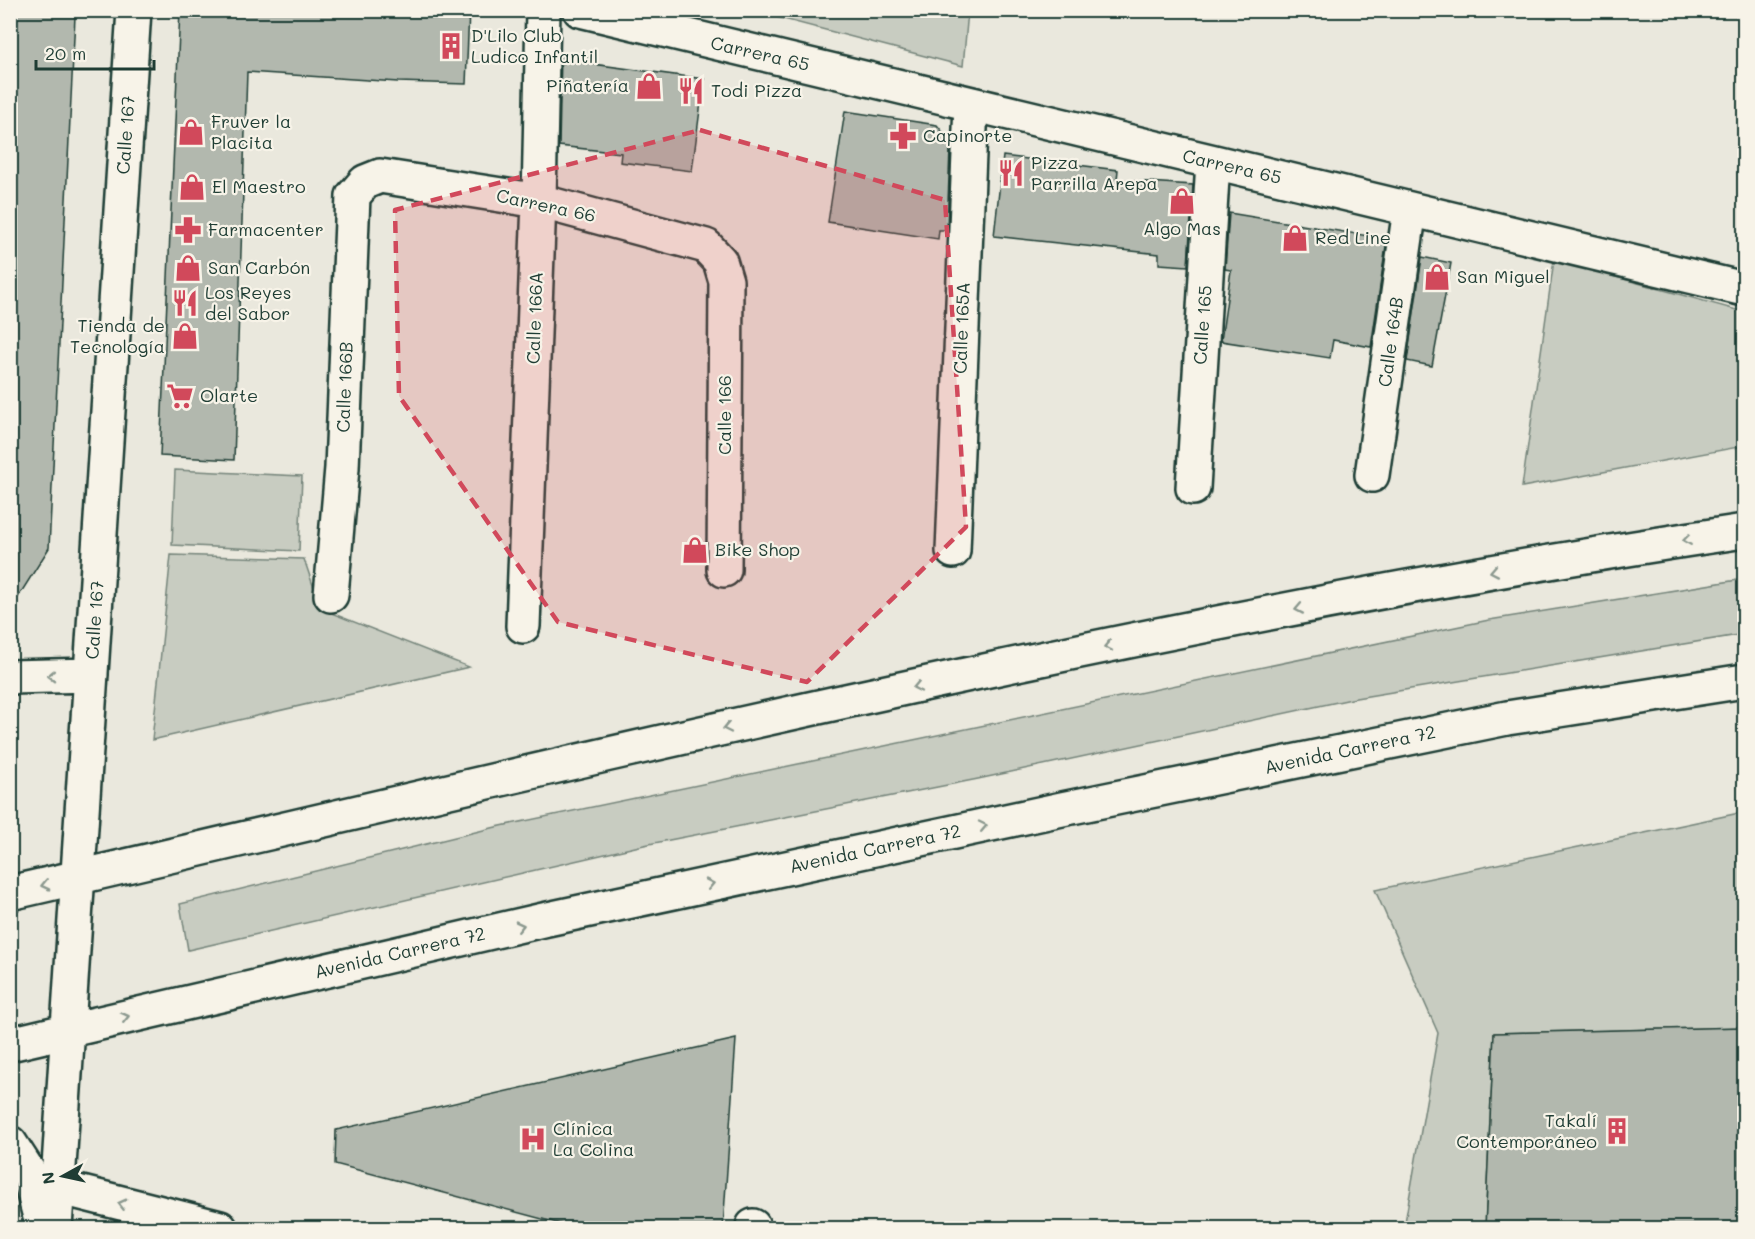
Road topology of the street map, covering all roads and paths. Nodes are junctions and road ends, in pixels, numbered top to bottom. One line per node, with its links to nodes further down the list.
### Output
1 (134, 10): 18 (main road, Calle 167)
2 (543, 10): 7 (main road, Calle 166A)
3 (580, 10): 4 (main road, Carrera 65)
4 (971, 104): 5 (main road, Carrera 65); 14 (main road, Calle 165A)
5 (1213, 162): 8 (main road, Carrera 65); 12 (main road, Calle 165)
6 (364, 182): 7 (main road, Carrera 66); 16 (main road, Calle 166B)
7 (539, 201): 9 (main road, Carrera 66); 17 (main road, Calle 166A)
8 (1410, 209): 10 (main road, Carrera 65); 11 (main road, Calle 164B)
9 (720, 261): 15 (main road, Calle 166)
10 (1744, 289)
11 (1372, 475)
12 (1193, 488)
13 (1744, 531): 21 (main road, one-way to 21)
14 (953, 551)
15 (724, 570)
16 (331, 596)
17 (523, 626)
18 (91, 675): 19 (main road, one-way to 19); 21 (main road, Calle 167)
19 (10, 677)
20 (1744, 681): 23 (main road, Avenida Carrera 72, one-way to 20)
21 (79, 877): 22 (main road, one-way to 22); 23 (main road, Calle 167)
22 (10, 893)
23 (68, 1030): 24 (main road, Avenida Carrera 72); 26 (main road, Calle 167)
24 (10, 1044)
25 (10, 1143): 27 (main road)
26 (57, 1187): 28 (main road, Calle 167); 29 (main road, one-way to 26)
27 (44, 1228)
28 (55, 1228)
29 (220, 1228)

